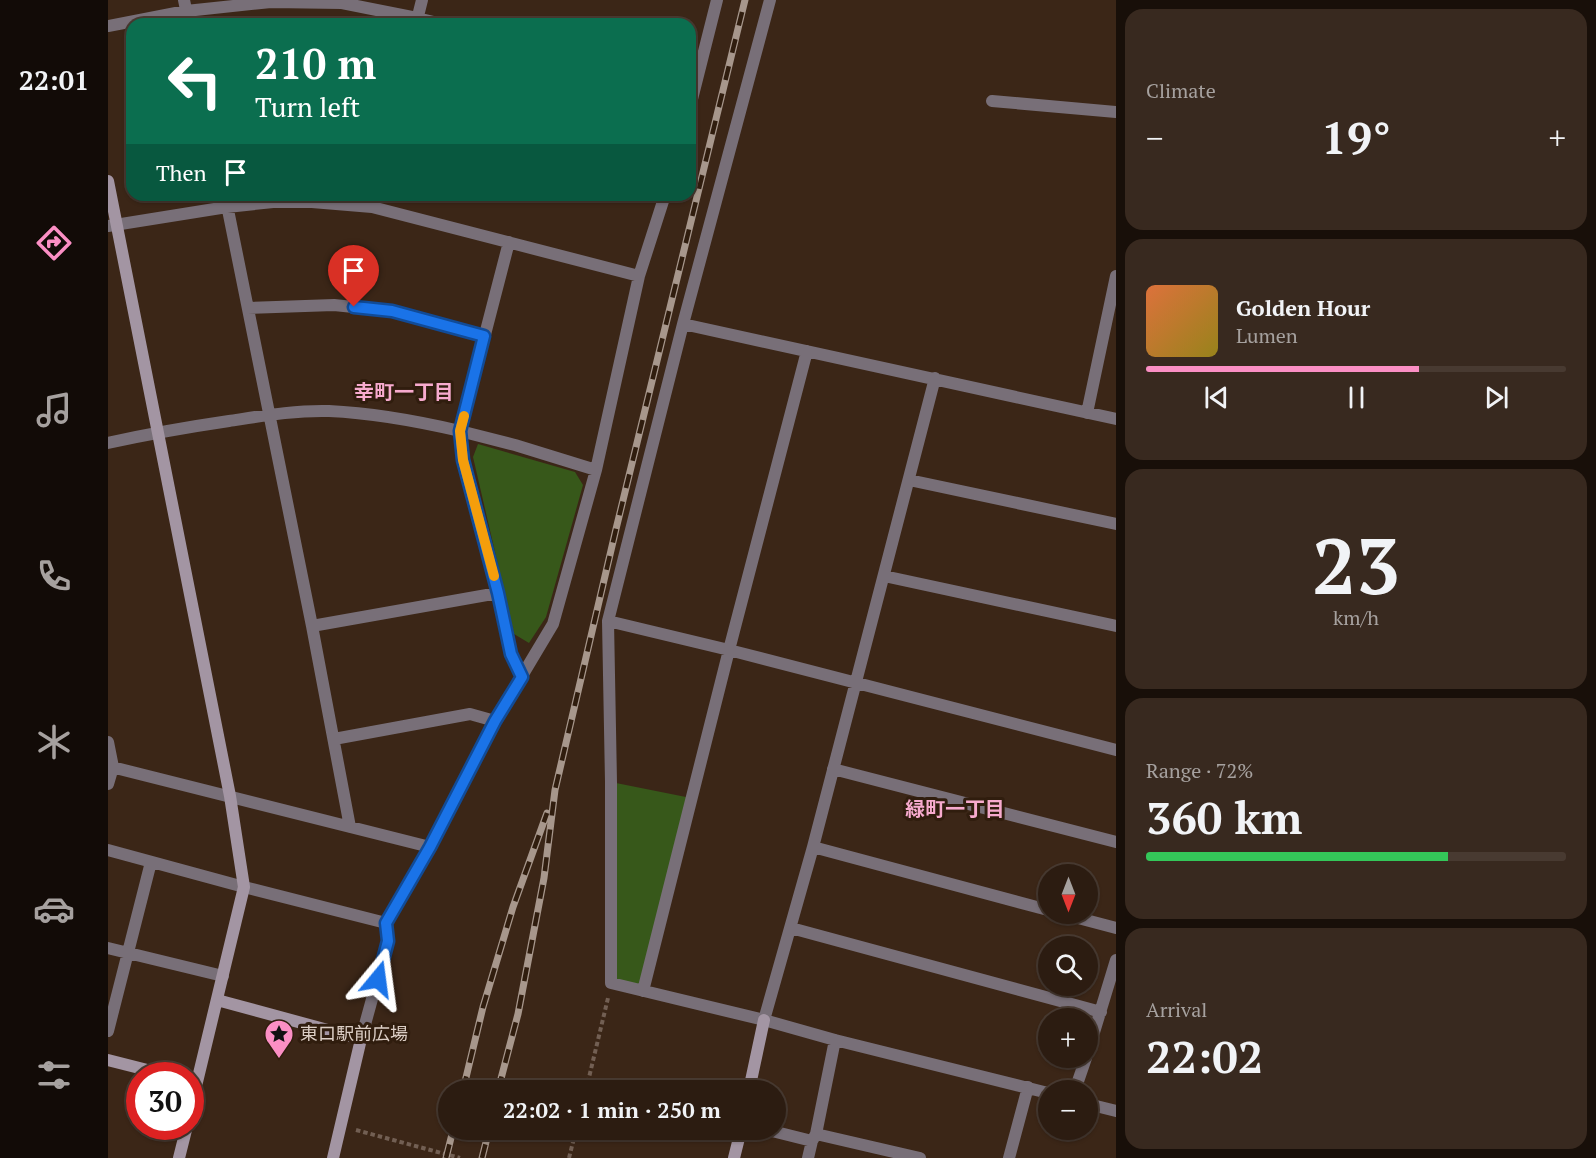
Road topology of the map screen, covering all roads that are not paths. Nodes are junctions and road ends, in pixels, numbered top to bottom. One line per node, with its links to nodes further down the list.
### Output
1 (422, 0): 7 (street)
2 (717, 0): 10 (street)
3 (770, 0): 22 (street)
4 (185, 6): 5 (street); 6 (street)
5 (139, 18)
6 (404, 18)
7 (418, 18)
8 (126, 21): 9 (street)
9 (108, 26)
10 (696, 77)
11 (992, 101): 12 (street)
12 (1116, 112)
13 (108, 181): 17 (street)
14 (226, 201): 15 (street); 17 (street); 21 (street)
15 (373, 201): 18 (street)
16 (663, 201): 19 (street)
17 (112, 225): 30 (street)
18 (509, 242): 19 (street); 23 (street)
19 (639, 276): 32 (street)
20 (1116, 276): 26 (street)
21 (248, 308): 23 (street); 27 (street)
22 (683, 324): 24 (street); 37 (street)
23 (484, 336): 29 (street)
24 (807, 351): 25 (street); 40 (street)
25 (935, 378): 26 (street); 33 (street)
26 (1087, 413): 28 (street)
27 (269, 414): 29 (street); 30 (street); 38 (street)
28 (1116, 418)
29 (460, 431): 32 (street); 36 (street)
30 (157, 432): 31 (street); 50 (street)
31 (108, 443)
32 (596, 470): 41 (street)
33 (909, 480): 34 (street); 35 (street)
34 (1116, 524)
35 (884, 576): 39 (street); 42 (street)
36 (498, 593): 38 (street); 41 (street)
37 (608, 621): 40 (street); 67 (street)
38 (312, 626): 44 (street)
39 (1116, 626)
40 (729, 650): 42 (street); 67 (street)
41 (522, 677): 43 (street)
42 (856, 683): 46 (street); 48 (street)
43 (495, 721): 44 (street); 53 (street)
44 (334, 739): 51 (street)
45 (108, 742): 47 (street)
46 (1116, 750)
47 (110, 766): 49 (street); 50 (street)
48 (833, 769): 52 (street); 54 (street)
49 (108, 784)
50 (230, 796): 51 (street); 57 (street)
51 (350, 827): 53 (street)
52 (1116, 842)
53 (430, 847): 59 (street)
54 (813, 848): 58 (street); 61 (street)
55 (108, 850): 56 (street)
56 (152, 862): 57 (street); 64 (street)
57 (244, 887): 59 (street); 66 (street)
58 (1038, 907)
59 (386, 923): 73 (street)
60 (1098, 923): 62 (street)
61 (791, 928): 69 (street); 70 (street)
62 (1116, 928)
63 (108, 948): 64 (street)
64 (128, 953): 66 (street); 72 (street)
65 (1116, 960): 69 (street)
66 (223, 976): 68 (street)
67 (643, 991): 70 (street)
68 (217, 1000): 73 (street); 76 (street)
69 (1101, 1012): 71 (street)
70 (764, 1020): 74 (street); 78 (street)
71 (1098, 1021)
72 (108, 1031)
73 (361, 1039): 88 (street)
74 (835, 1040): 79 (street); 84 (street)
75 (108, 1060): 77 (street)
76 (199, 1062)
77 (126, 1065)
78 (751, 1080)
79 (1028, 1087): 80 (street); 92 (street)
80 (1038, 1090)
81 (1098, 1106): 82 (street)
82 (1116, 1111)
83 (786, 1133): 84 (street)
84 (814, 1138): 90 (street); 91 (street)
85 (184, 1140): 87 (street)
86 (738, 1140): 89 (street)
87 (179, 1158)
88 (333, 1158)
89 (734, 1158)
90 (808, 1158)
91 (920, 1158)
92 (1009, 1158)

